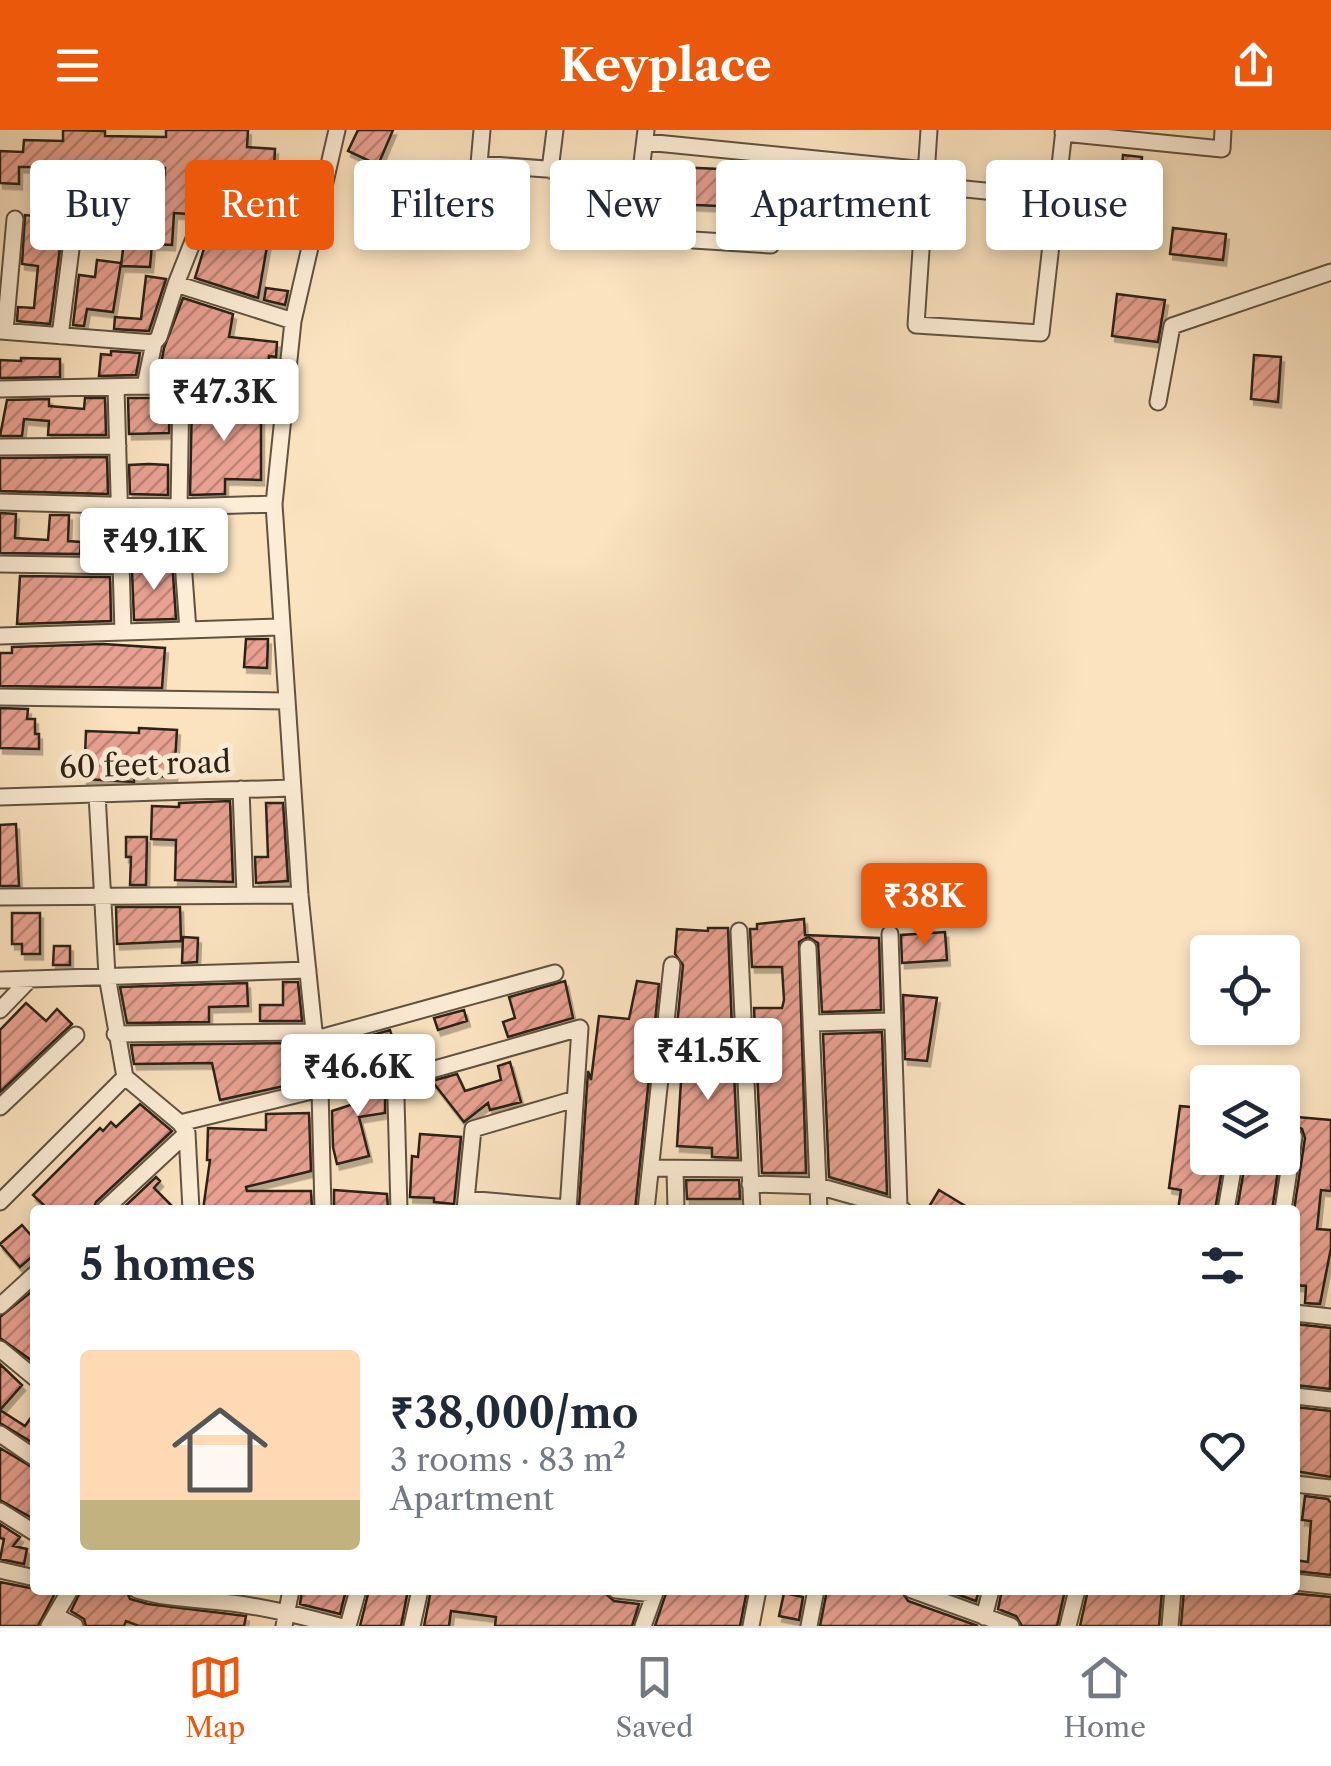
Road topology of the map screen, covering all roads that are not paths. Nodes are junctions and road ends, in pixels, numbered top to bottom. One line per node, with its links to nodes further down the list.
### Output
1 (337, 130): 20 (street)
2 (482, 130): 12 (street)
3 (555, 130): 8 (street)
4 (929, 130): 10 (street)
5 (1224, 130): 6 (street)
6 (1064, 132): 11 (street)
7 (646, 136): 9 (street)
8 (551, 160)
9 (810, 160)
10 (927, 160)
11 (1061, 160)
12 (550, 170)
13 (15, 219): 21 (street)
14 (71, 250): 22 (street)
15 (189, 250): 19 (street)
16 (921, 250): 17 (street)
17 (1050, 250)
18 (1331, 272): 29 (street)
19 (176, 284): 20 (street); 23 (street)
20 (293, 321): 28 (street)
21 (2, 331): 22 (street)
22 (60, 336): 23 (street)
23 (154, 344): 24 (street)
24 (145, 386): 25 (street); 26 (street)
25 (181, 387): 28 (street); 35 (street)
26 (116, 388): 27 (street); 30 (street)
27 (0, 389)
28 (286, 390): 33 (street)
29 (1158, 402)
30 (118, 446): 31 (street); 34 (street)
31 (0, 448)
32 (0, 502): 34 (street)
33 (274, 504): 35 (street); 38 (street)
34 (120, 505): 35 (street); 37 (street)
35 (179, 507): 39 (street)
36 (0, 564): 37 (street)
37 (122, 566): 40 (street)
38 (280, 627): 39 (street); 43 (street)
39 (188, 630): 40 (street)
40 (124, 632): 41 (street)
41 (0, 636)
42 (0, 697): 43 (street)
43 (286, 702): 44 (street)
44 (292, 788): 45 (street, 60 feet road); 49 (street)
45 (241, 789): 46 (street, 60 feet road); 48 (street)
46 (97, 794): 47 (street, 60 feet road); 50 (street)
47 (0, 797)
48 (245, 894): 49 (street); 50 (street)
49 (300, 895): 56 (street)
50 (104, 896): 51 (street); 58 (street)
51 (0, 897)
52 (739, 932): 68 (street)
53 (890, 934): 62 (street)
54 (808, 948): 63 (street)
55 (672, 965): 67 (street)
56 (308, 970): 58 (street); 66 (street)
57 (555, 973): 66 (street)
58 (107, 976): 59 (street); 64 (street)
59 (30, 979): 60 (street); 61 (street)
60 (0, 980)
61 (0, 1010)
62 (891, 1021): 63 (street); 92 (street)
63 (812, 1022): 79 (street)
64 (115, 1034): 66 (street); 69 (street)
65 (76, 1035): 72 (street)
66 (316, 1035): 70 (street)
67 (666, 1036): 68 (street); 74 (street)
68 (744, 1042): 78 (street)
69 (126, 1077): 73 (street); 80 (street)
70 (320, 1089): 73 (street); 84 (street)
71 (575, 1099): 81 (street); 85 (street); 86 (street)
72 (0, 1107)
73 (184, 1128): 82 (street); 83 (street)
74 (650, 1168): 75 (street); 87 (street)
75 (675, 1169): 78 (street); 88 (street)
76 (1232, 1175): 93 (street)
77 (1288, 1175): 94 (street)
78 (750, 1176): 79 (street); 89 (street)
79 (818, 1186): 90 (street); 91 (street)
80 (0, 1202)
81 (466, 1204)
82 (109, 1205)
83 (191, 1205)
84 (323, 1205)
85 (399, 1205)
86 (568, 1205)
87 (646, 1205)
88 (676, 1205)
89 (752, 1205)
90 (820, 1205)
91 (890, 1205)
92 (901, 1205)
93 (1227, 1205)
94 (1283, 1205)
95 (30, 1279): 96 (street)
96 (0, 1306)
97 (1300, 1314): 98 (street)
98 (1331, 1317)
99 (0, 1349): 100 (street)
100 (30, 1369)
101 (1300, 1397): 102 (street)
102 (1331, 1400)
103 (0, 1434): 104 (street)
104 (30, 1455)
105 (1300, 1485): 106 (street)
106 (1331, 1488)
107 (0, 1511): 108 (street)
108 (30, 1530)
109 (0, 1570): 110 (street)
110 (30, 1577)
111 (1300, 1583): 112 (street)
112 (1331, 1586)
113 (67, 1595): 127 (street)
114 (189, 1595): 124 (street)
115 (357, 1595): 130 (street)
116 (419, 1595): 131 (street)
117 (654, 1595): 132 (street)
118 (757, 1595): 133 (street)
119 (815, 1595): 134 (street)
120 (925, 1595): 125 (street)
121 (990, 1595): 125 (street)
122 (1076, 1595): 136 (street)
123 (1173, 1595): 137 (street)
124 (236, 1597): 126 (street)
125 (984, 1617): 135 (street)
126 (286, 1619): 129 (street)
127 (52, 1621): 128 (street)
128 (75, 1626)
129 (339, 1626)
130 (348, 1626)
131 (412, 1626)
132 (642, 1626)
133 (751, 1626)
134 (810, 1626)
135 (1012, 1626)
136 (1068, 1626)
137 (1170, 1626)

